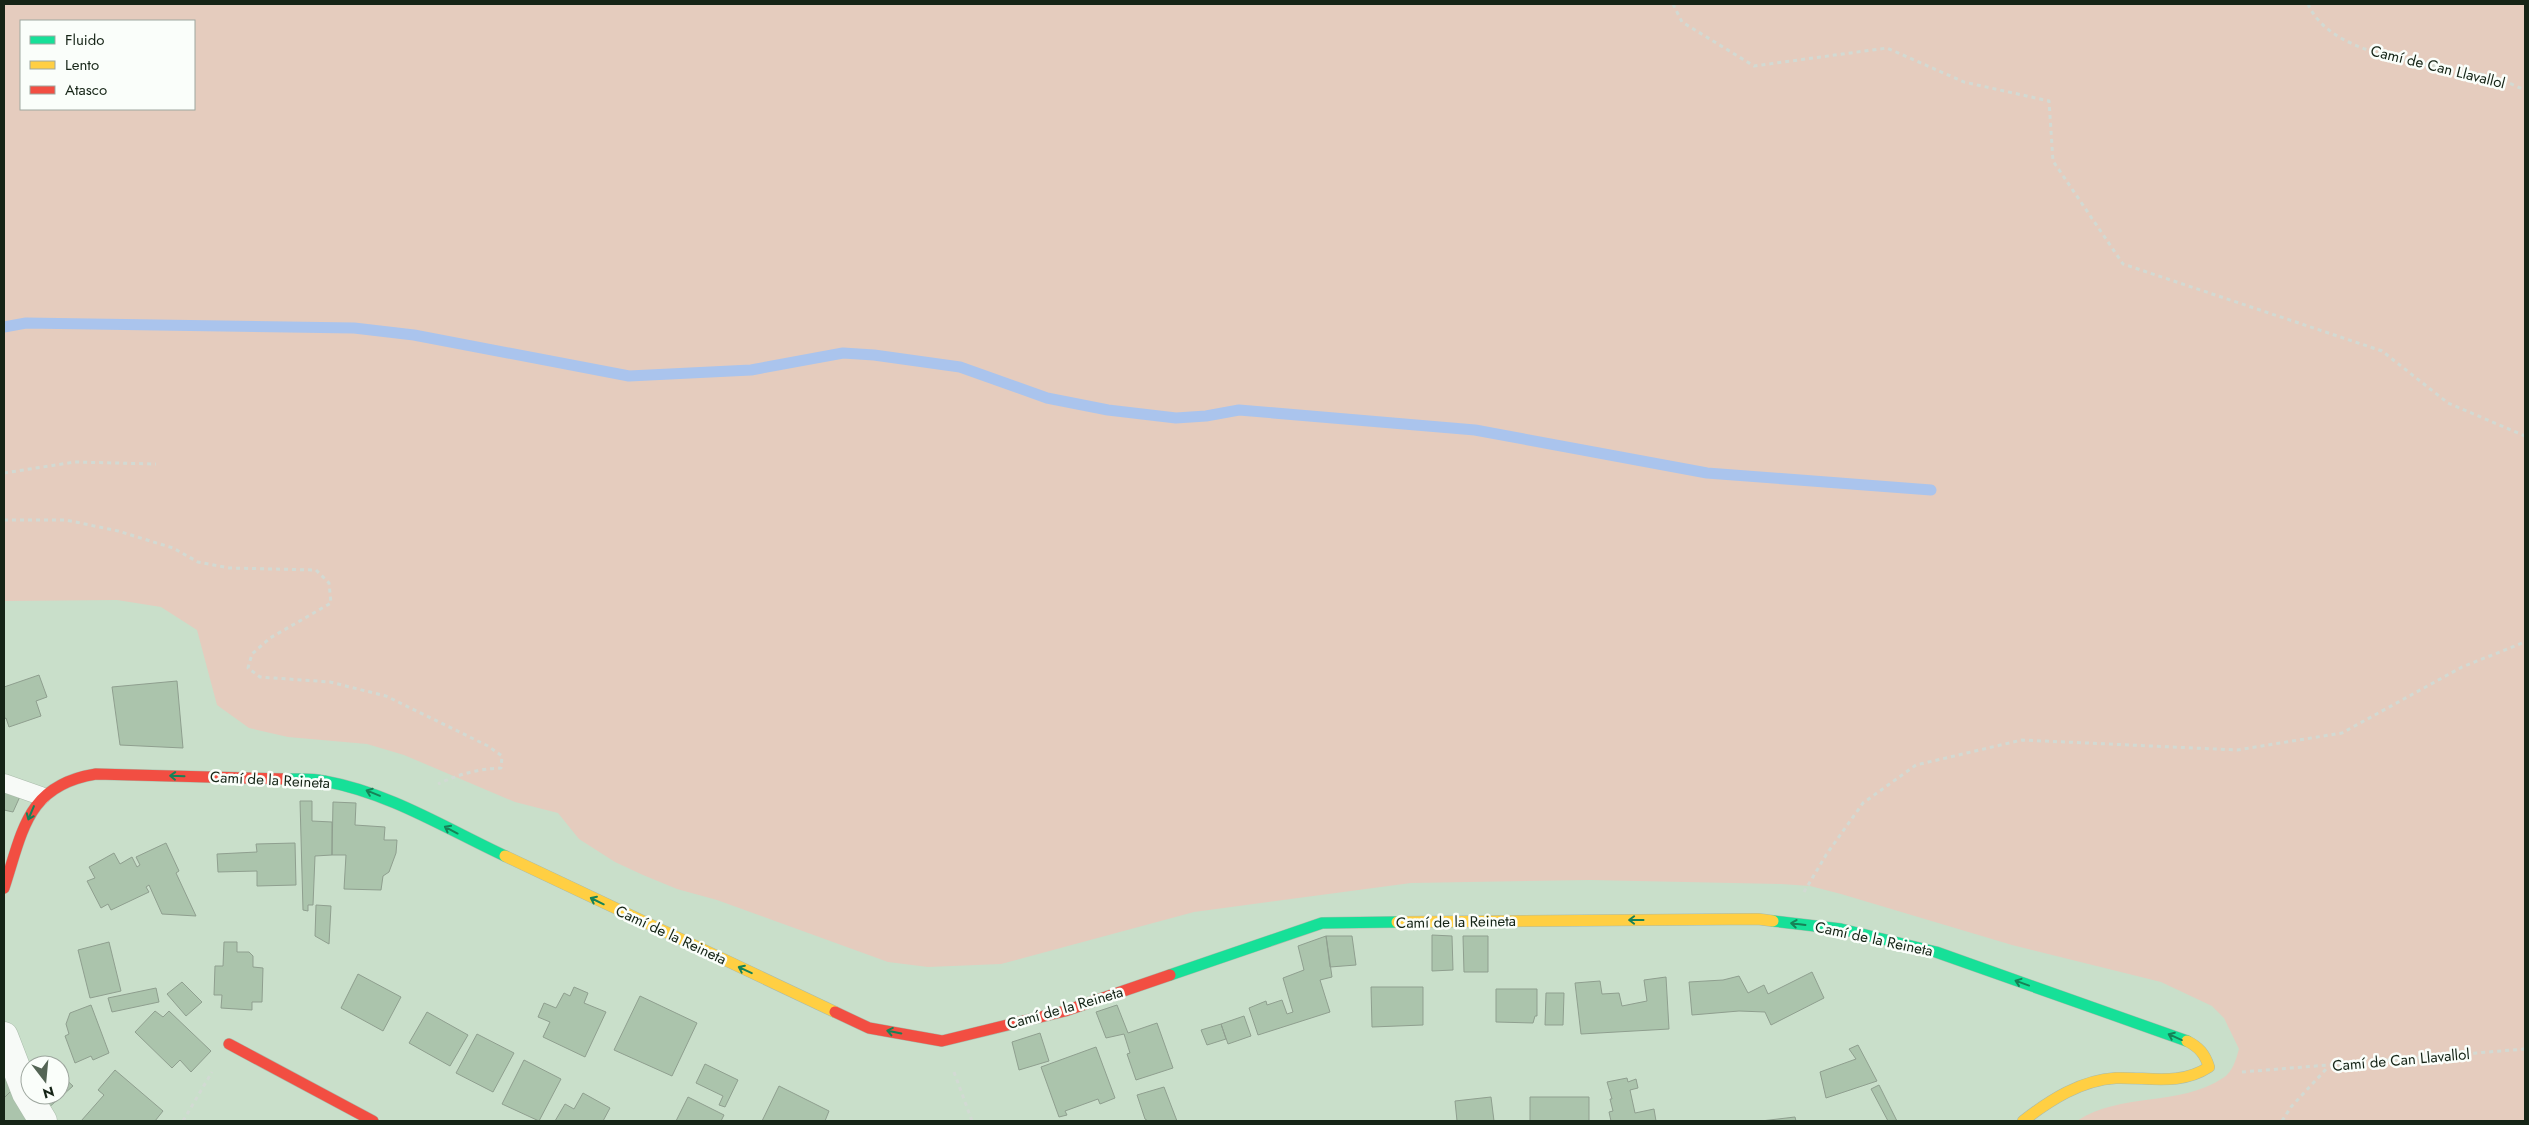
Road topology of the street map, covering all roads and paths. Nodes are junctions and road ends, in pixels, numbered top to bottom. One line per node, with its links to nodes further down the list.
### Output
1 (1673, 4): 4 (path)
2 (2308, 4): 3 (path, Camí de Can Llavallol)
3 (2525, 90)
4 (2525, 436)
5 (156, 464): 6 (path)
6 (4, 473)
7 (4, 520): 11 (path)
8 (2525, 642): 13 (path)
9 (4, 783): 10 (lane)
10 (41, 796): 11 (street, Camí de la Reineta, one-way to 10); 12 (street, Camí de la Reineta, one-way to 12)
11 (418, 812): 15 (street, Camí de la Reineta, one-way to 11)
12 (4, 888)
13 (1786, 922): 15 (street, Camí de la Reineta, one-way to 15); 24 (street, Camí de la Reineta, one-way to 13)
14 (4, 1036): 20 (street)
15 (942, 1042): 23 (path)
16 (229, 1044): 21 (path); 22 (street)
17 (2525, 1049): 18 (path, Camí de Can Llavallol)
18 (2328, 1066): 19 (path, Camí de Can Llavallol); 25 (path)
19 (2277, 1071)
20 (43, 1121)
21 (183, 1121)
22 (373, 1121)
23 (972, 1121)
24 (2024, 1121)
25 (2282, 1121)

